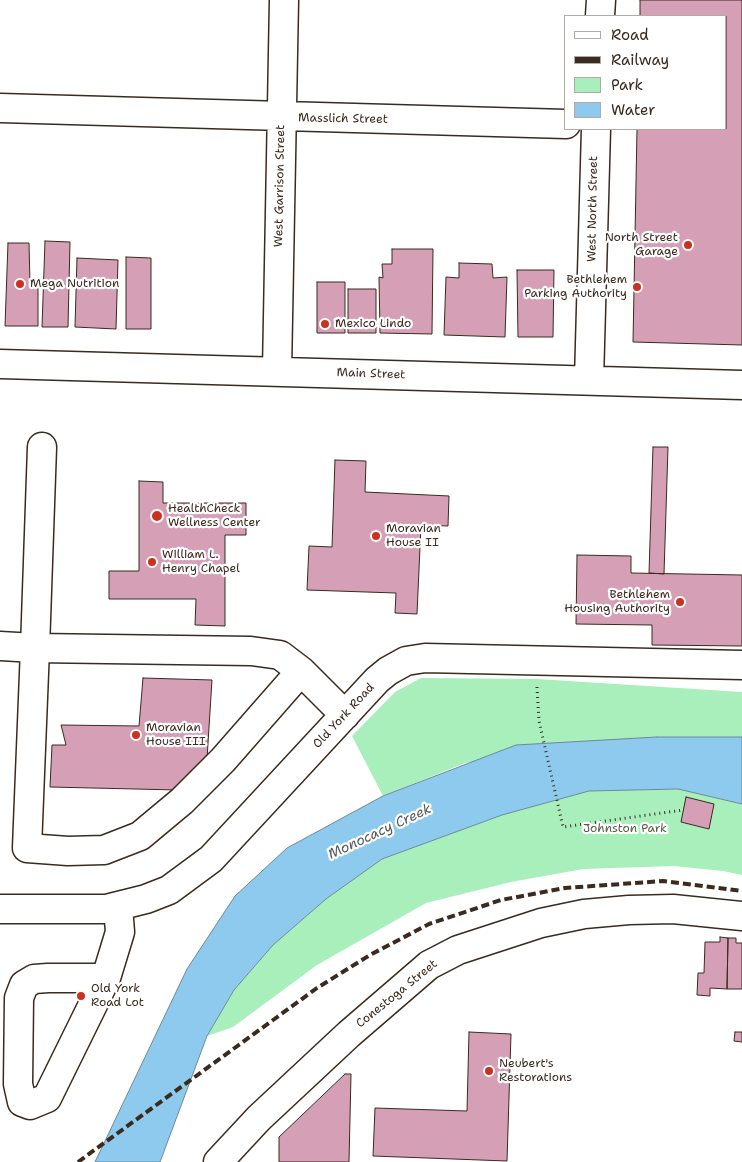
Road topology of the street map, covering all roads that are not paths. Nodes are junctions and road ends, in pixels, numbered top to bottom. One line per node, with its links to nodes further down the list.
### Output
1 (284, 0): 5 (street, West Garrison Street)
2 (601, 0): 3 (street)
3 (600, 15)
4 (0, 108): 5 (street, Masslich Street)
5 (281, 118): 6 (street, Masslich Street); 9 (street, West Garrison Street)
6 (564, 124)
7 (596, 130): 10 (street, West North Street)
8 (0, 364): 9 (street, Main Street)
9 (277, 371): 10 (street, Main Street)
10 (589, 380): 11 (street, Main Street)
11 (742, 385)
12 (42, 447): 14 (street)
13 (0, 646): 14 (street)
14 (35, 648): 16 (street); 16 (street)
15 (742, 665): 17 (street, Old York Road)
16 (301, 671): 17 (street)
17 (345, 715): 18 (street, Old York Road)
18 (118, 907): 19 (street, Old York Road); 21 (street)
19 (0, 909)
20 (742, 916): 22 (street, Conestoga Street)
21 (106, 978): 21 (street)
22 (218, 1162)

